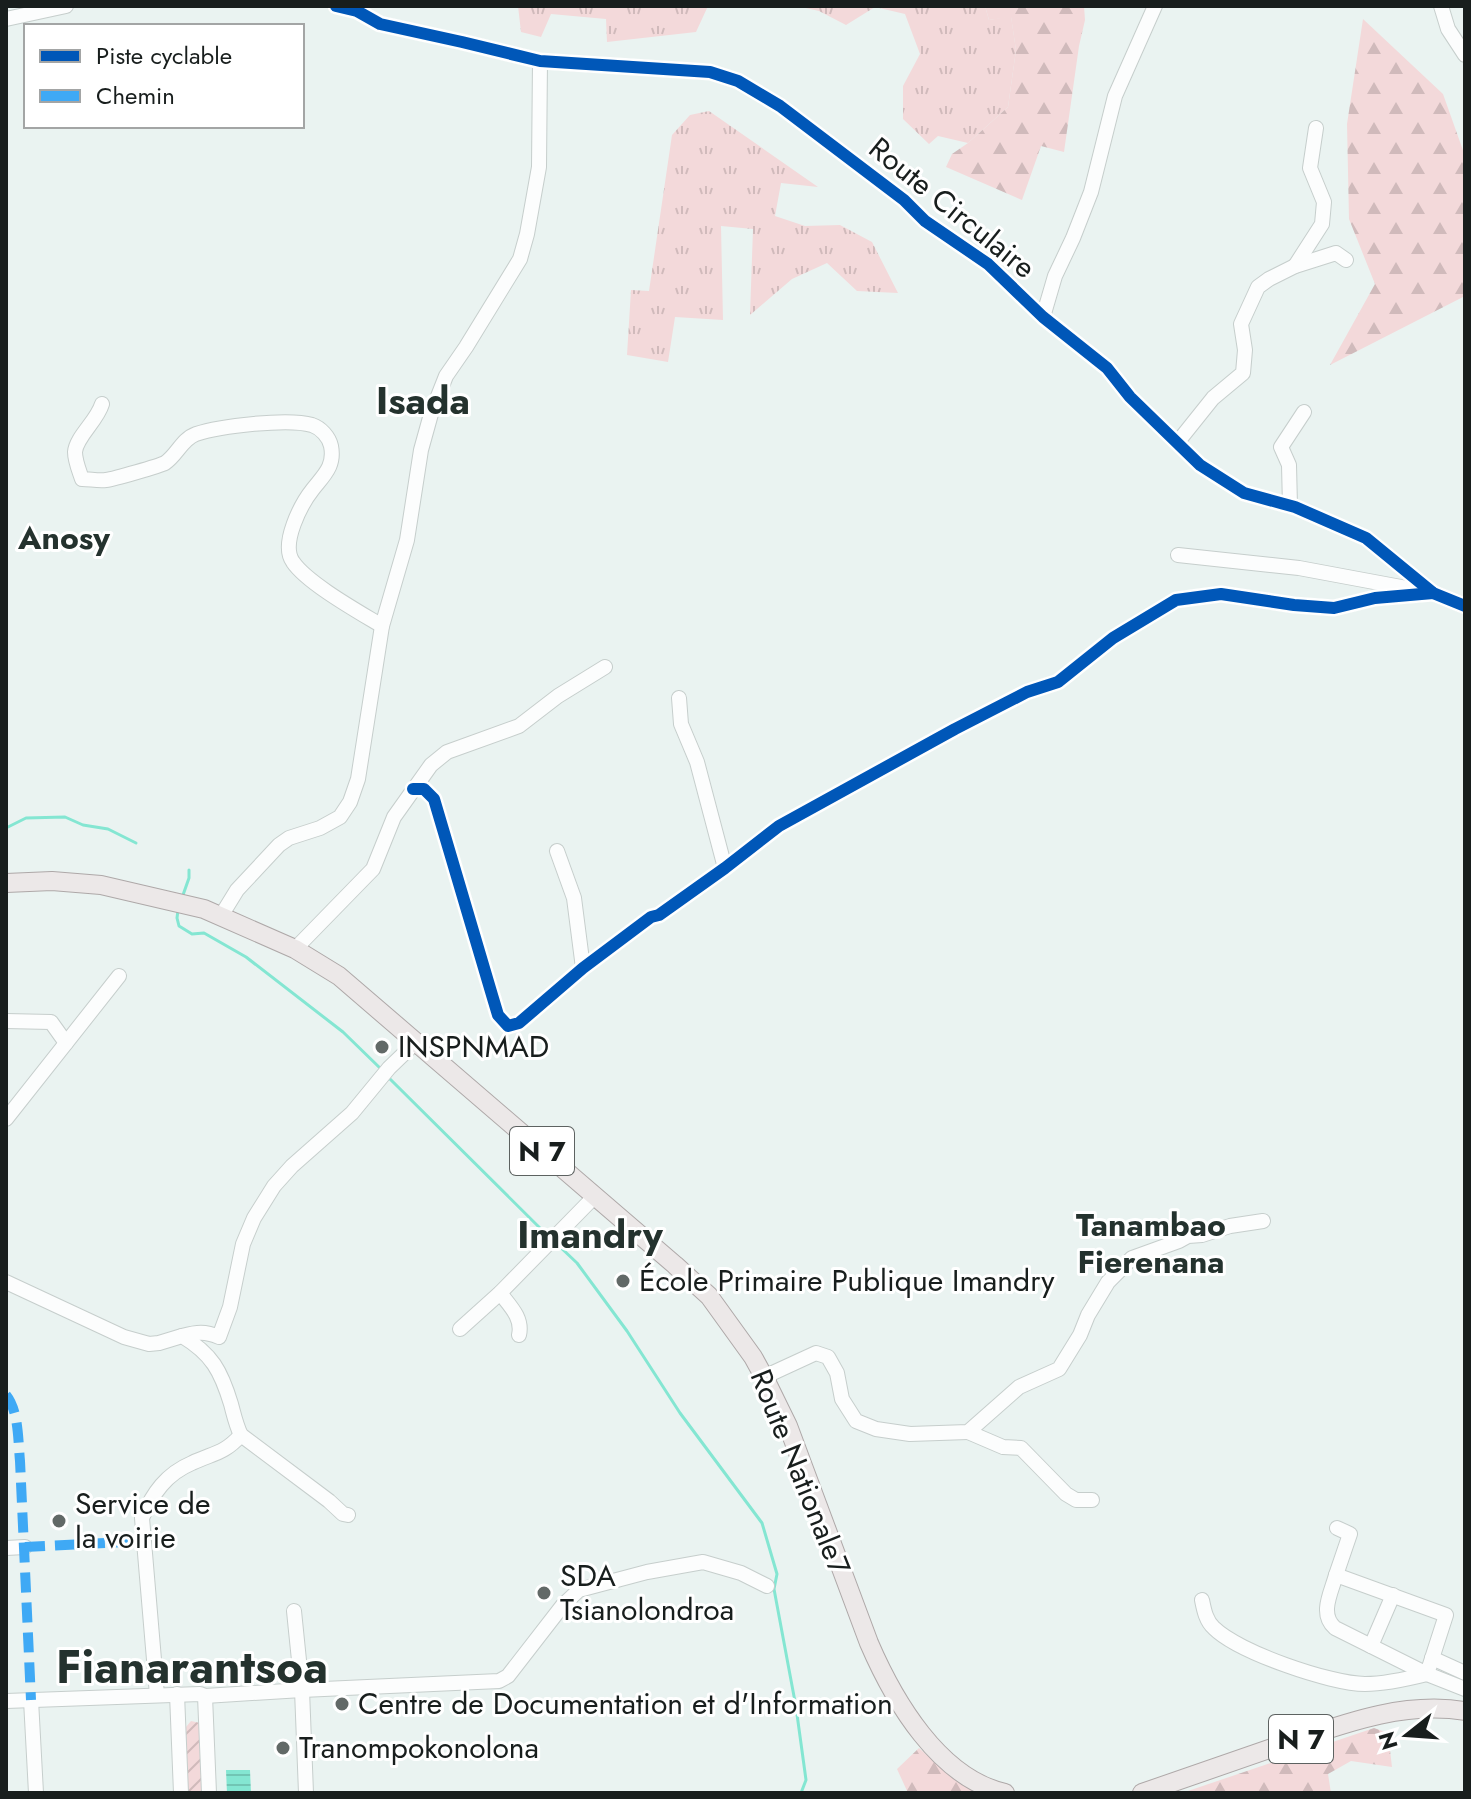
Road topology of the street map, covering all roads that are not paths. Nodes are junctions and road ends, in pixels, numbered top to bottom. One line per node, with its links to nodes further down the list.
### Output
1 (66, 6): 6 (street)
2 (336, 6): 5 (street, Route Circulaire)
3 (1155, 6): 12 (street)
4 (1441, 6): 7 (street)
5 (357, 8): 8 (street, Route Circulaire)
6 (8, 14)
7 (1465, 55)
8 (540, 61): 12 (street, Route Circulaire); 20 (street)
9 (1316, 128): 11 (street)
10 (1346, 260): 11 (street)
11 (1295, 266): 15 (street)
12 (1043, 317): 15 (street, Route Circulaire)
13 (102, 404): 20 (street)
14 (1304, 412): 16 (street)
15 (1177, 443): 16 (street, Route Circulaire)
16 (1290, 506): 18 (street, Route Circulaire)
17 (1178, 555): 18 (street)
18 (1433, 593): 19 (street, Route Circulaire); 25 (street)
19 (1465, 606)
20 (382, 626): 27 (street)
21 (605, 667): 23 (street)
22 (679, 698): 25 (street)
23 (413, 789): 28 (street); 29 (street)
24 (557, 851): 29 (street)
25 (725, 868): 29 (street)
26 (6, 883): 27 (main road, N 7)
27 (221, 916): 28 (main road, N 7)
28 (295, 949): 32 (main road, Route Nationale7 / N 7)
29 (583, 968)
30 (119, 976): 33 (street)
31 (6, 1021): 33 (street)
32 (416, 1042): 35 (main road, Route Nationale7 / N 7); 42 (street)
33 (66, 1043): 34 (street)
34 (6, 1119)
35 (595, 1196): 38 (street); 44 (main road, Route Nationale7 / N 7)
36 (1263, 1221): 45 (street)
37 (6, 1282): 41 (street)
38 (500, 1293): 39 (street); 40 (street)
39 (460, 1329)
40 (519, 1335)
41 (182, 1336): 42 (street); 43 (street)
42 (219, 1337): 43 (street)
43 (213, 1361): 46 (street)
44 (764, 1377): 45 (street); 73 (main road, Route Nationale7 / N 7)
45 (968, 1432): 47 (street)
46 (241, 1435): 48 (street); 64 (street)
47 (1092, 1500)
48 (348, 1515)
49 (1337, 1528): 52 (street)
50 (25, 1547): 51 (street)
51 (6, 1548)
52 (1336, 1575): 54 (street); 57 (street)
53 (767, 1586): 62 (street)
54 (1393, 1595): 57 (street); 58 (street)
55 (1202, 1600): 60 (street)
56 (294, 1611): 62 (street)
57 (1371, 1646): 60 (street)
58 (1432, 1658): 59 (street); 60 (street)
59 (1465, 1673)
60 (1427, 1674): 61 (street)
61 (1465, 1689)
62 (302, 1690): 65 (street); 72 (street)
63 (177, 1694): 64 (street); 65 (street); 70 (street)
64 (157, 1695): 66 (street)
65 (205, 1696): 71 (street)
66 (31, 1700): 67 (street); 69 (street)
67 (6, 1701)
68 (1465, 1711): 74 (main road, N 7)
69 (36, 1793)
70 (181, 1793)
71 (209, 1793)
72 (306, 1793)
73 (1005, 1793)
74 (1142, 1793)

